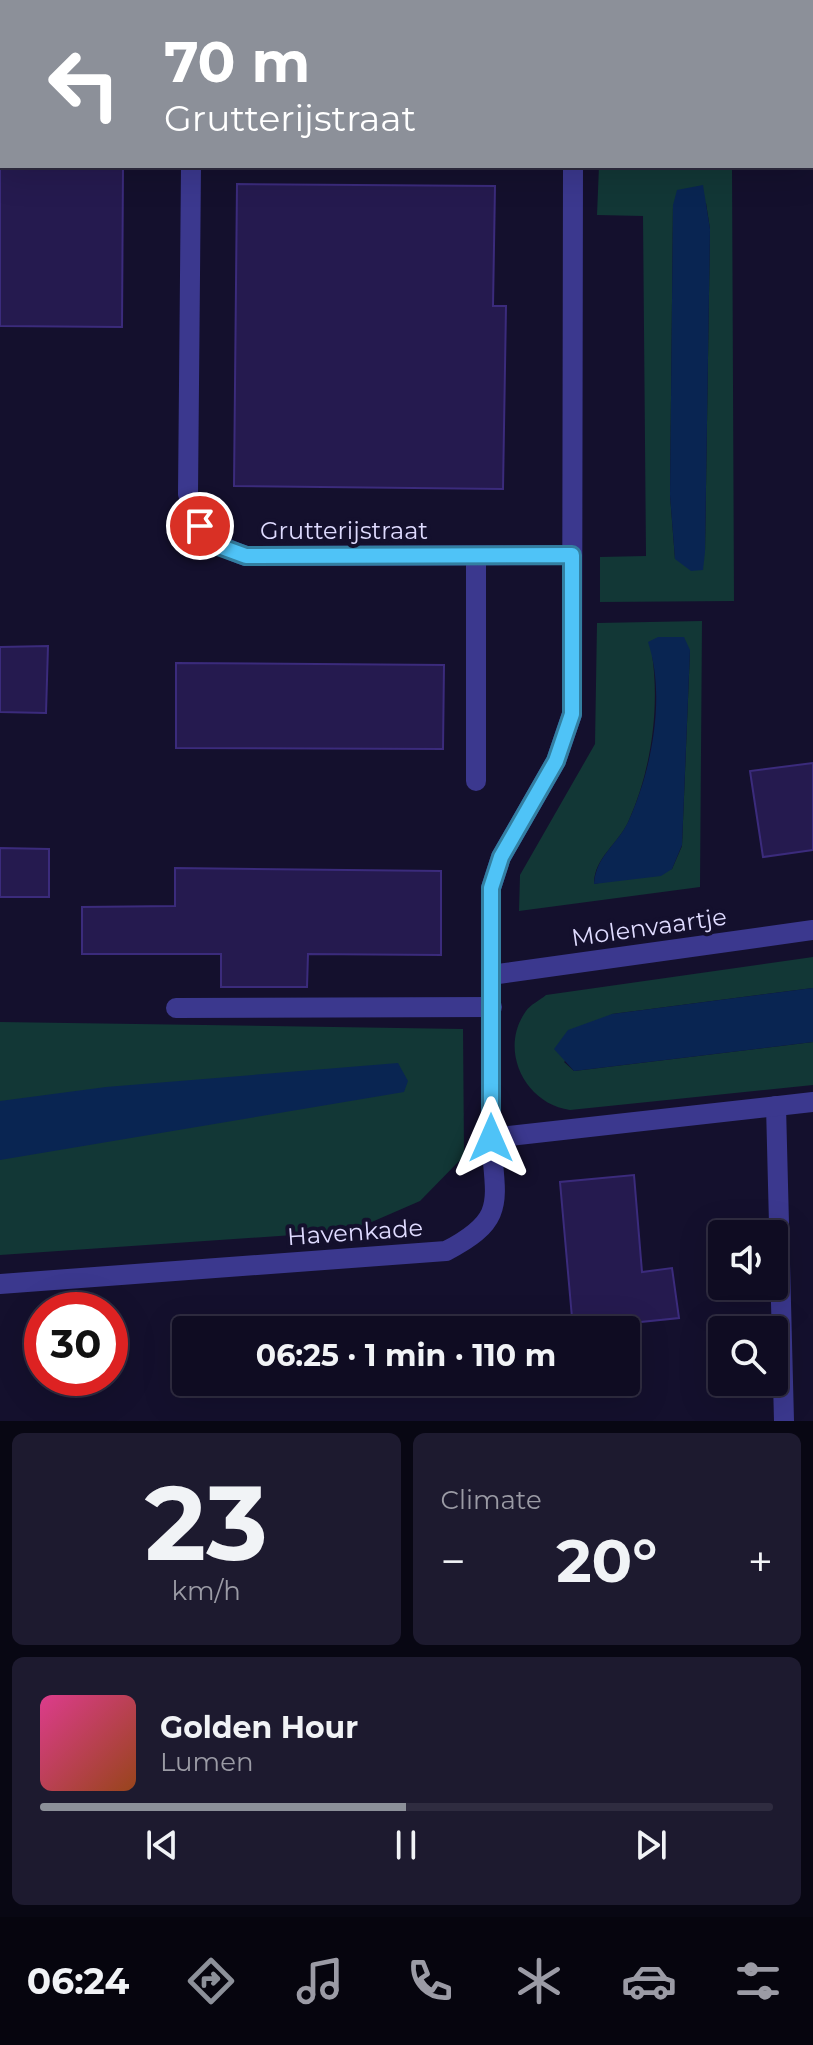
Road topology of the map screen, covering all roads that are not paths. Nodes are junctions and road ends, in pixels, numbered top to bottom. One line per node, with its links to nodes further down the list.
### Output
1 (191, 168): 4 (street, Grutterijstraat)
2 (573, 168): 3 (street)
3 (572, 555): 4 (street, Grutterijstraat); 7 (street)
4 (476, 556): 5 (street)
5 (476, 781)
6 (813, 930): 7 (street, Molenvaartje)
7 (491, 975): 8 (street)
8 (492, 1007): 9 (street); 12 (street)
9 (176, 1008)
10 (813, 1102): 11 (street)
11 (776, 1106): 12 (street); 14 (street)
12 (491, 1138): 13 (street, Havenkade)
13 (0, 1284)
14 (784, 1421)

